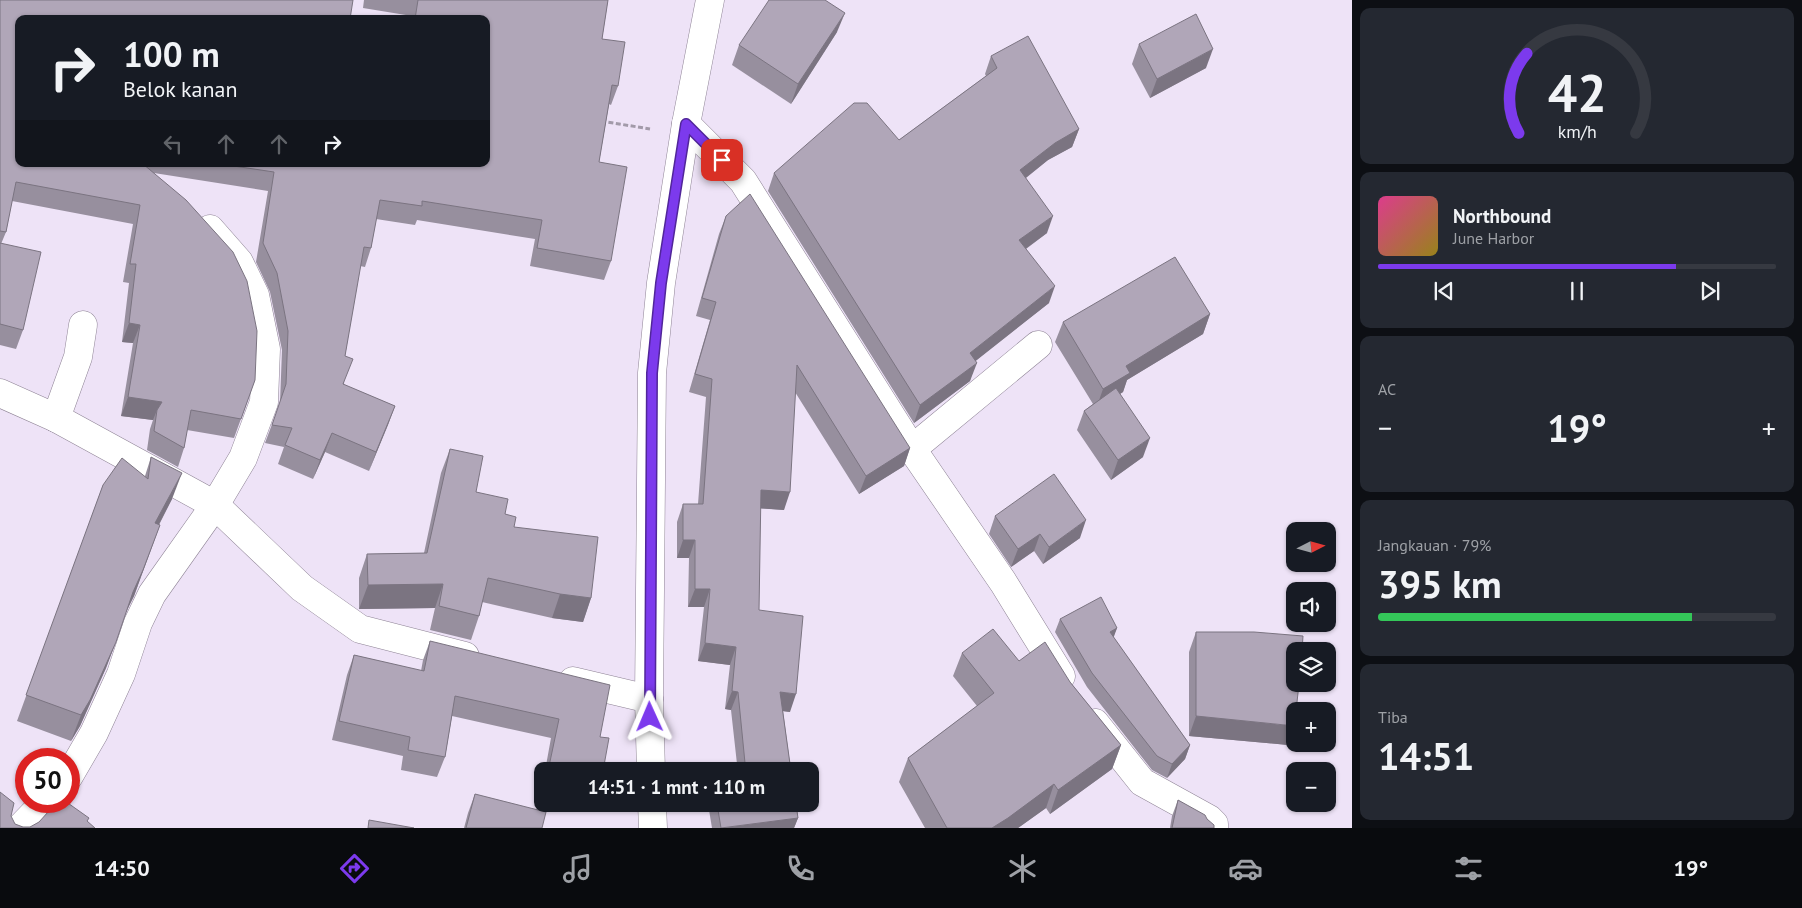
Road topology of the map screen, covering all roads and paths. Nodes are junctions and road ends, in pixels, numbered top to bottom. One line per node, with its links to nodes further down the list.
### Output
1 (710, 0): 3 (street)
2 (597, 120): 3 (path)
3 (686, 129): 9 (street); 13 (street)
4 (193, 211): 10 (street)
5 (83, 325): 8 (street)
6 (1038, 345): 9 (street)
7 (0, 393): 8 (street)
8 (56, 418): 10 (street)
9 (912, 449): 20 (street)
10 (215, 506): 11 (street); 14 (street)
11 (490, 662)
12 (546, 675): 13 (street)
13 (649, 699): 15 (street)
14 (80, 757)
15 (651, 762)
16 (652, 812): 19 (street)
17 (34, 813): 18 (street)
18 (20, 828)
19 (653, 828)
20 (1214, 828)

